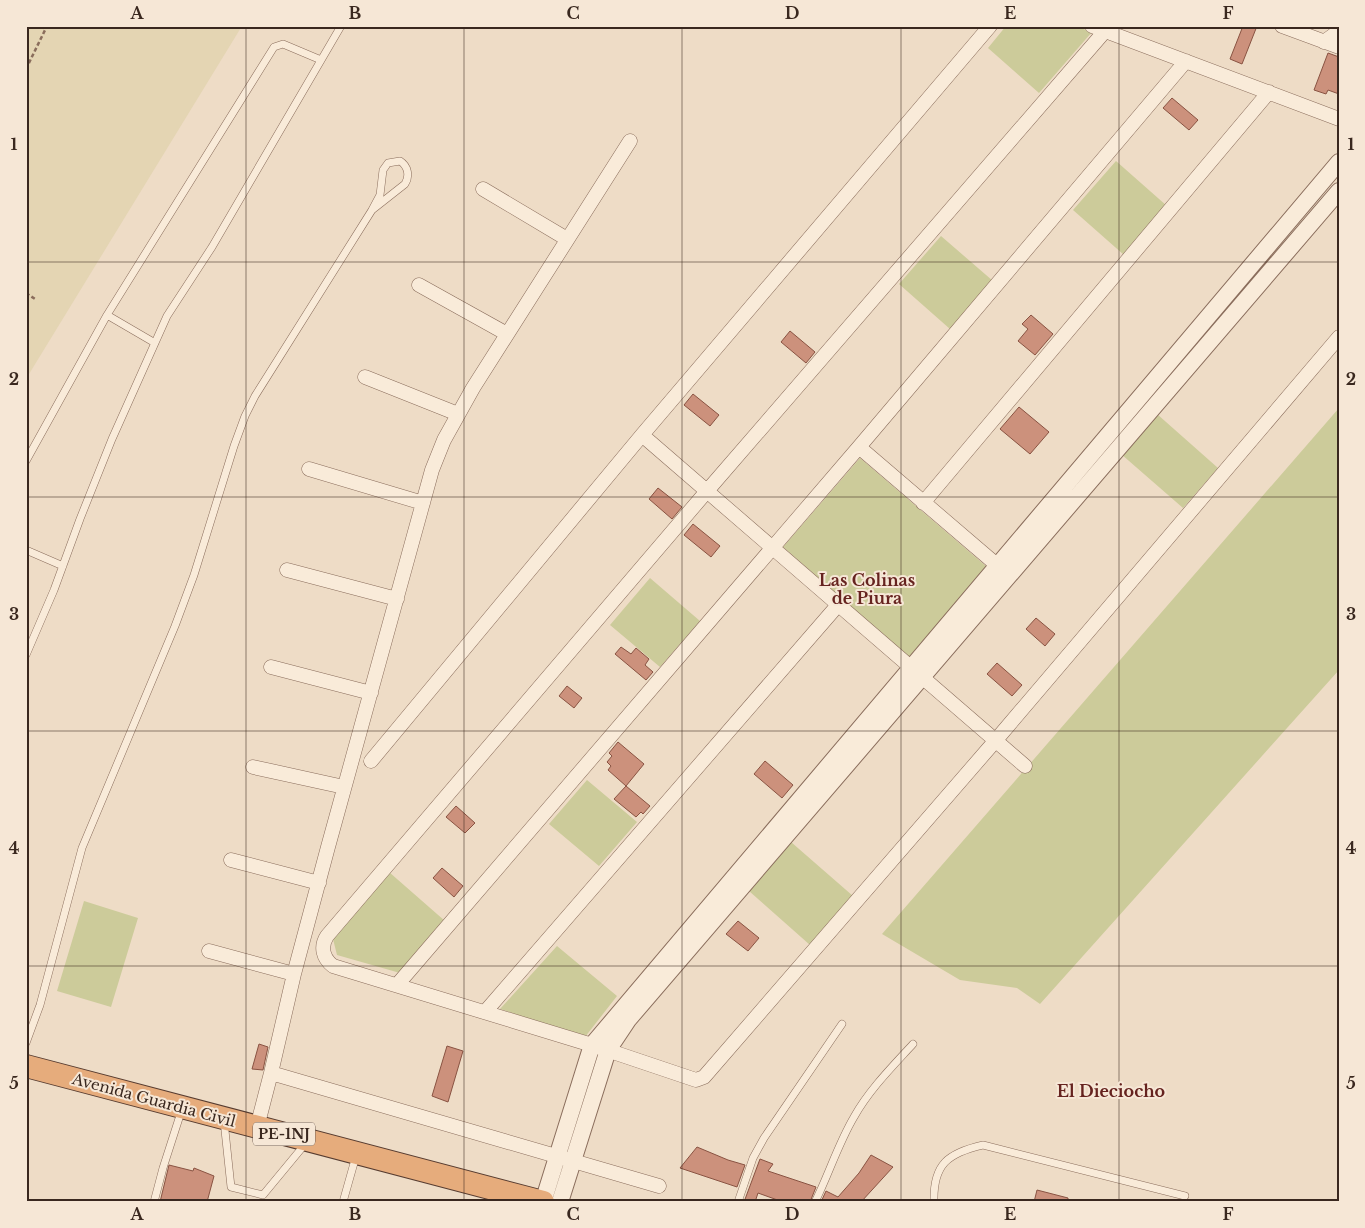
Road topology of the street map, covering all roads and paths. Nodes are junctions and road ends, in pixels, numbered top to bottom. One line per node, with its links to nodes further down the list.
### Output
1 (47, 26): 11 (path)
2 (341, 26): 9 (lane)
3 (990, 26): 29 (street)
4 (1282, 26): 7 (street)
5 (1099, 29): 10 (street); 33 (street)
6 (1339, 31): 7 (street)
7 (1324, 42): 8 (street)
8 (1339, 47)
9 (321, 60): 23 (lane); 26 (lane)
10 (1186, 61): 12 (street); 30 (street)
11 (26, 69)
12 (1269, 92): 13 (street); 35 (street)
13 (1339, 118)
14 (630, 141): 19 (street)
15 (1339, 162): 39 (street)
16 (483, 189): 19 (street)
17 (1339, 191): 45 (street)
18 (372, 210): 18 (lane); 59 (lane)
19 (567, 239): 24 (street)
20 (419, 285): 24 (street)
21 (26, 293): 22 (path)
22 (35, 299)
23 (107, 315): 26 (lane); 31 (lane)
24 (507, 334): 28 (street)
25 (1339, 336): 47 (street)
26 (155, 343): 38 (lane)
27 (366, 377): 28 (street)
28 (458, 414): 34 (street)
29 (642, 435): 33 (street); 48 (street)
30 (859, 447): 35 (street); 36 (street)
31 (26, 461)
32 (309, 469): 34 (street)
33 (707, 491): 36 (street); 56 (street)
34 (423, 503): 41 (street)
35 (923, 503): 39 (street)
36 (772, 547): 42 (street); 56 (street)
37 (26, 550): 38 (lane)
38 (63, 566): 43 (lane)
39 (998, 566): 45 (street)
40 (287, 570): 41 (street)
41 (396, 599): 46 (street)
42 (838, 605): 45 (street); 57 (street)
43 (26, 655)
44 (271, 667): 46 (street)
45 (917, 672): 47 (street); 61 (street)
46 (370, 693): 51 (street)
47 (996, 740): 50 (street); 61 (street)
48 (370, 761)
49 (253, 766): 51 (street)
50 (1025, 766)
51 (344, 787): 53 (street)
52 (231, 860): 53 (street)
53 (318, 883): 55 (street)
54 (208, 951): 55 (street)
55 (294, 974): 63 (street)
56 (397, 985): 57 (street)
57 (485, 1012): 61 (street)
58 (842, 1024): 76 (lane)
59 (26, 1043)
60 (913, 1044): 77 (lane)
61 (600, 1047): 69 (street)
62 (26, 1066): 64 (highway, Avenida Guardia Civil / PE-1NJ)
63 (271, 1073): 66 (street); 69 (street)
64 (183, 1108): 65 (highway, Avenida Guardia Civil / PE-1NJ); 72 (lane)
65 (224, 1118): 66 (highway, Avenida Guardia Civil / PE-1NJ); 67 (lane)
66 (256, 1127): 67 (highway, Avenida Guardia Civil / PE-1NJ)
67 (308, 1140): 68 (highway, Avenida Guardia Civil / PE-1NJ)
68 (356, 1153): 73 (lane); 74 (highway, Avenida Guardia Civil / PE-1NJ)
69 (565, 1158): 70 (street); 74 (street); 75 (street)
70 (659, 1186)
71 (1185, 1196): 78 (lane)
72 (154, 1202)
73 (342, 1202)
74 (543, 1202)
75 (560, 1202)
76 (738, 1202)
77 (815, 1202)
78 (934, 1202)

